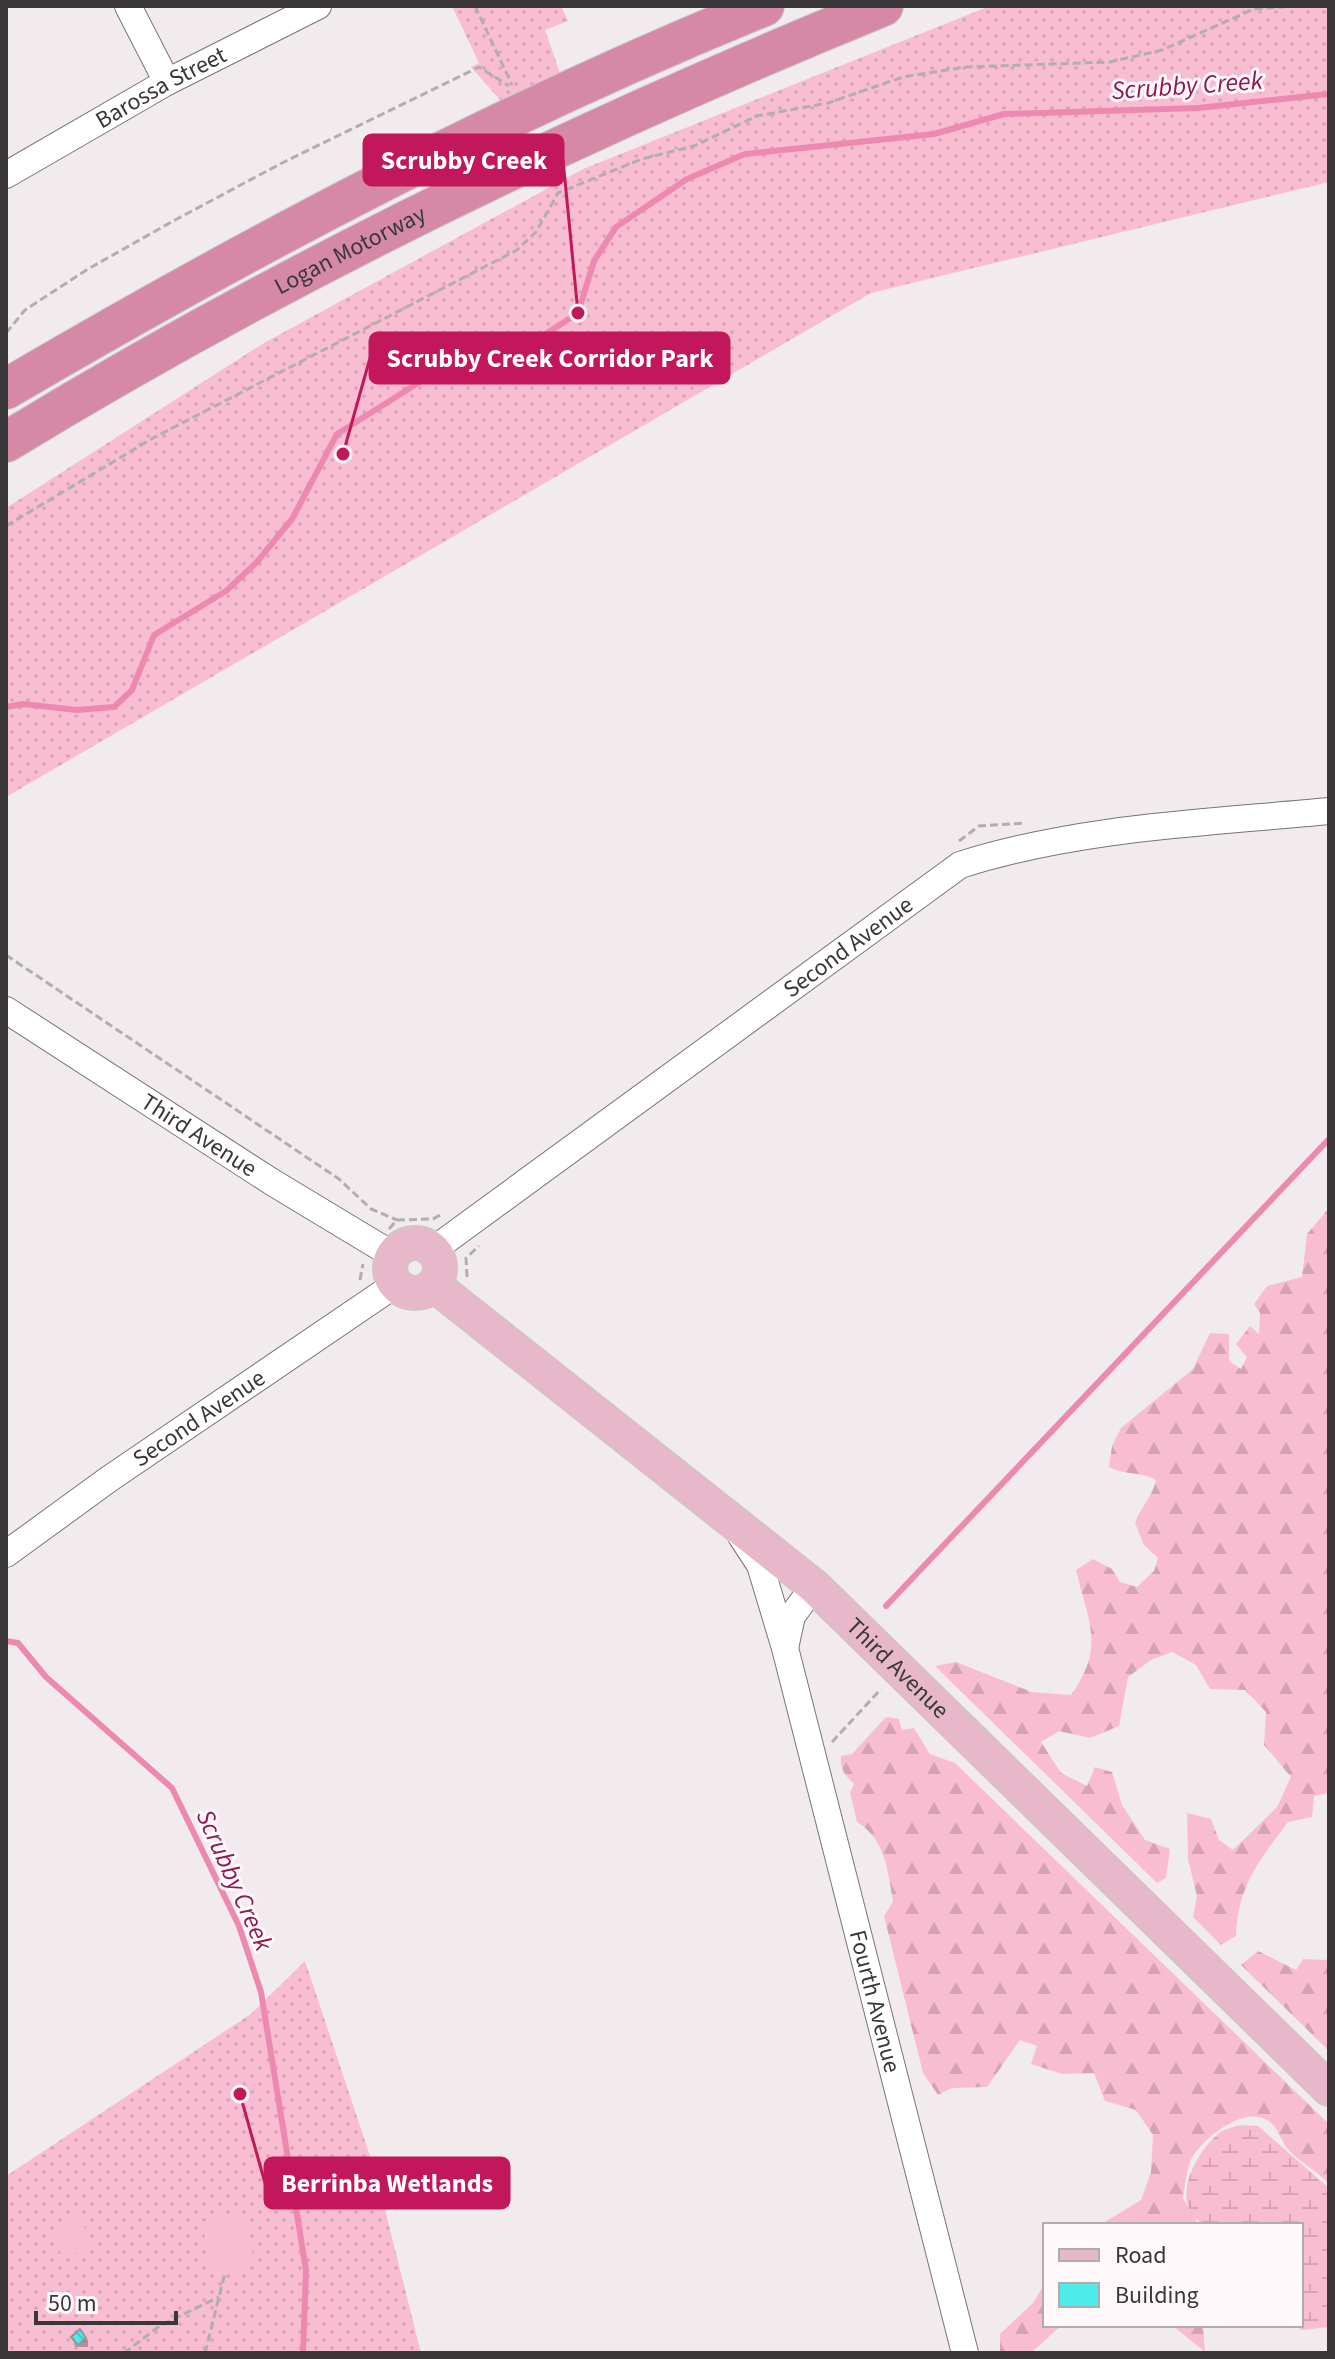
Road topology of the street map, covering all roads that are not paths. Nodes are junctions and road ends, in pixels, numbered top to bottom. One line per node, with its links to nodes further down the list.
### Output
1 (128, 6): 5 (street)
2 (318, 6): 5 (street, Barossa Street)
3 (764, 6): 7 (highway, Logan Motorway)
4 (883, 6): 8 (highway, Logan Motorway)
5 (167, 82): 6 (street, Barossa Street)
6 (6, 175)
7 (6, 389)
8 (6, 442)
9 (1329, 811): 11 (street, Second Avenue)
10 (6, 1010): 12 (street, Third Avenue)
11 (433, 1250): 12 (main road); 13 (main road)
12 (394, 1270): 13 (main road, Third Avenue); 15 (street, Second Avenue)
13 (434, 1285): 14 (main road, Third Avenue)
14 (735, 1526): 16 (main road, Third Avenue); 17 (street, Fourth Avenue)
15 (6, 1554)
16 (814, 1586): 17 (street); 18 (main road, Third Avenue)
17 (785, 1648): 19 (street, Fourth Avenue)
18 (1329, 2089)
19 (965, 2353)

